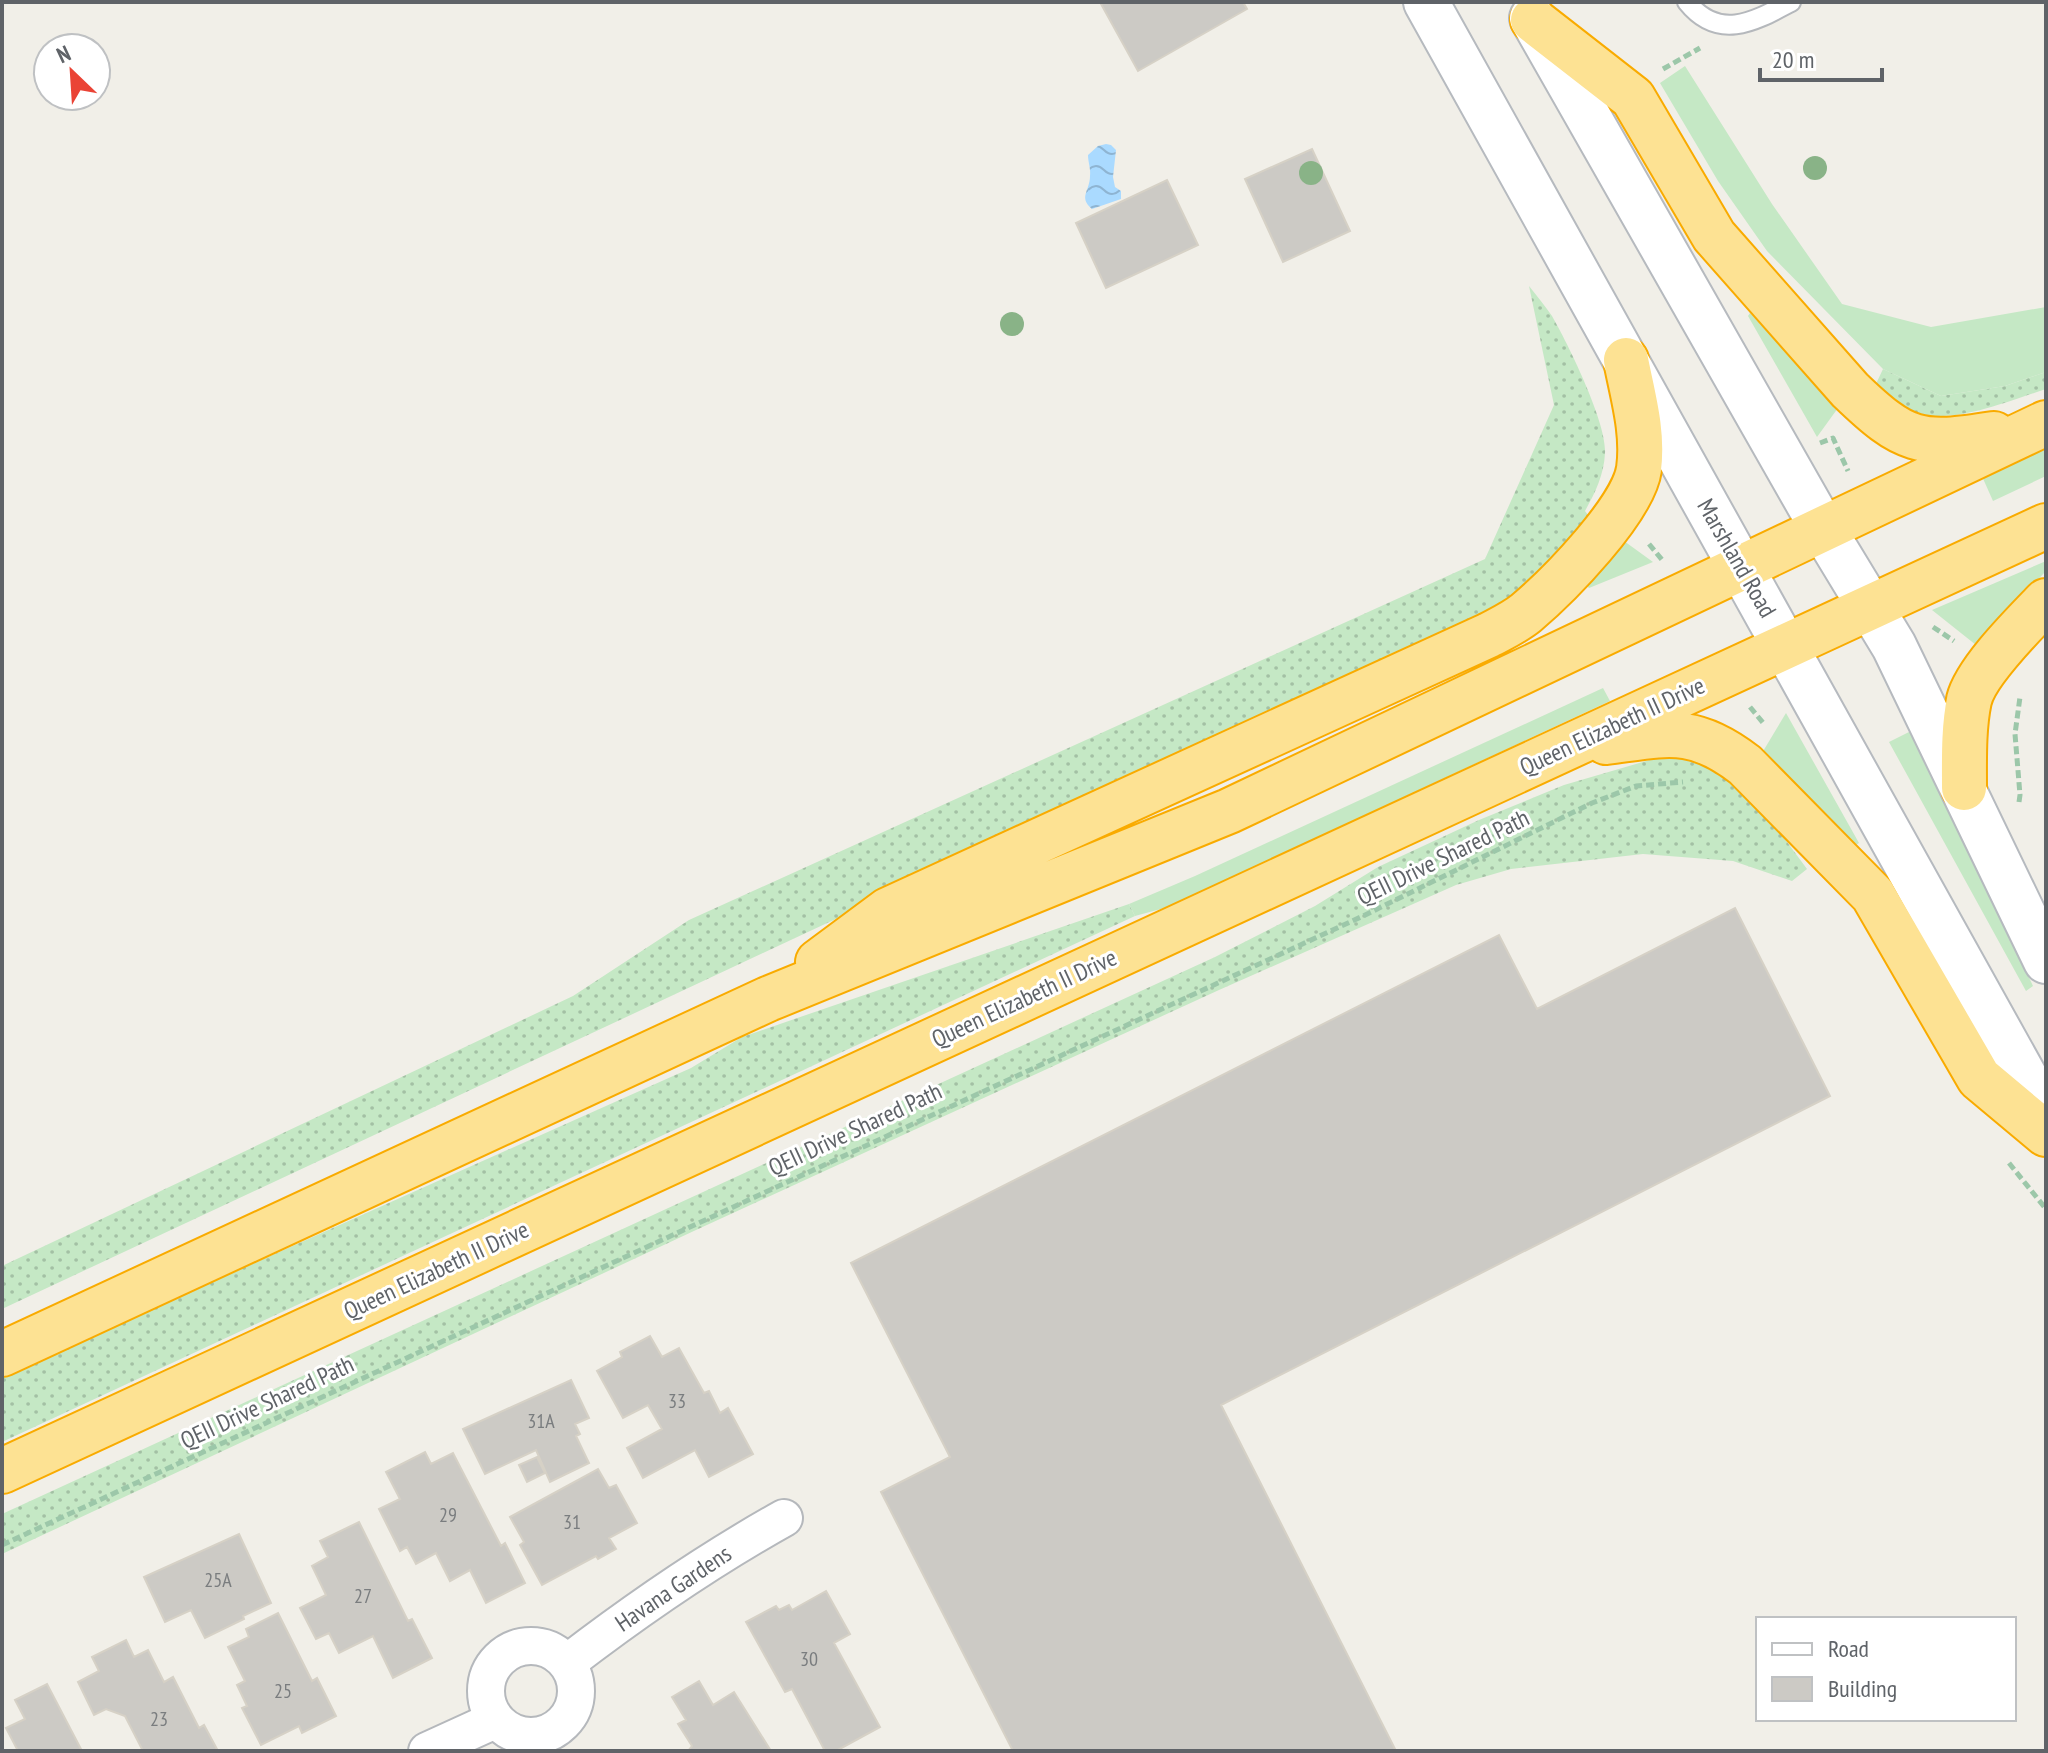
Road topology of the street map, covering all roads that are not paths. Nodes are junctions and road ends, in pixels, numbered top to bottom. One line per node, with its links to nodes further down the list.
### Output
1 (1426, 2): 5 (main road, Marshland Road)
2 (1687, 2): 3 (lane)
3 (1791, 2)
4 (1528, 11): 6 (highway); 8 (main road)
5 (1626, 360): 9 (main road, Marshland Road); 16 (highway)
6 (2041, 425): 8 (highway)
7 (2046, 526): 11 (highway, Queen Elizabeth II Drive)
8 (1823, 529): 9 (highway); 11 (main road)
9 (1742, 568): 12 (main road, Marshland Road); 16 (highway)
10 (2046, 601): 14 (highway)
11 (1871, 607): 12 (highway, Queen Elizabeth II Drive); 14 (main road)
12 (1786, 645): 13 (highway, Queen Elizabeth II Drive); 17 (main road, Marshland Road)
13 (1564, 748): 18 (highway); 20 (highway, Queen Elizabeth II Drive)
14 (1964, 788): 15 (main road)
15 (2046, 961)
16 (768, 999): 19 (highway)
17 (2046, 1115)
18 (2046, 1134)
19 (2, 1354)
20 (2, 1471)
21 (784, 1518): 22 (street, Havana Gardens)
22 (567, 1663): 23 (street); 24 (street)
23 (495, 1720): 24 (street); 25 (street)
24 (566, 1740)
25 (427, 1751)

